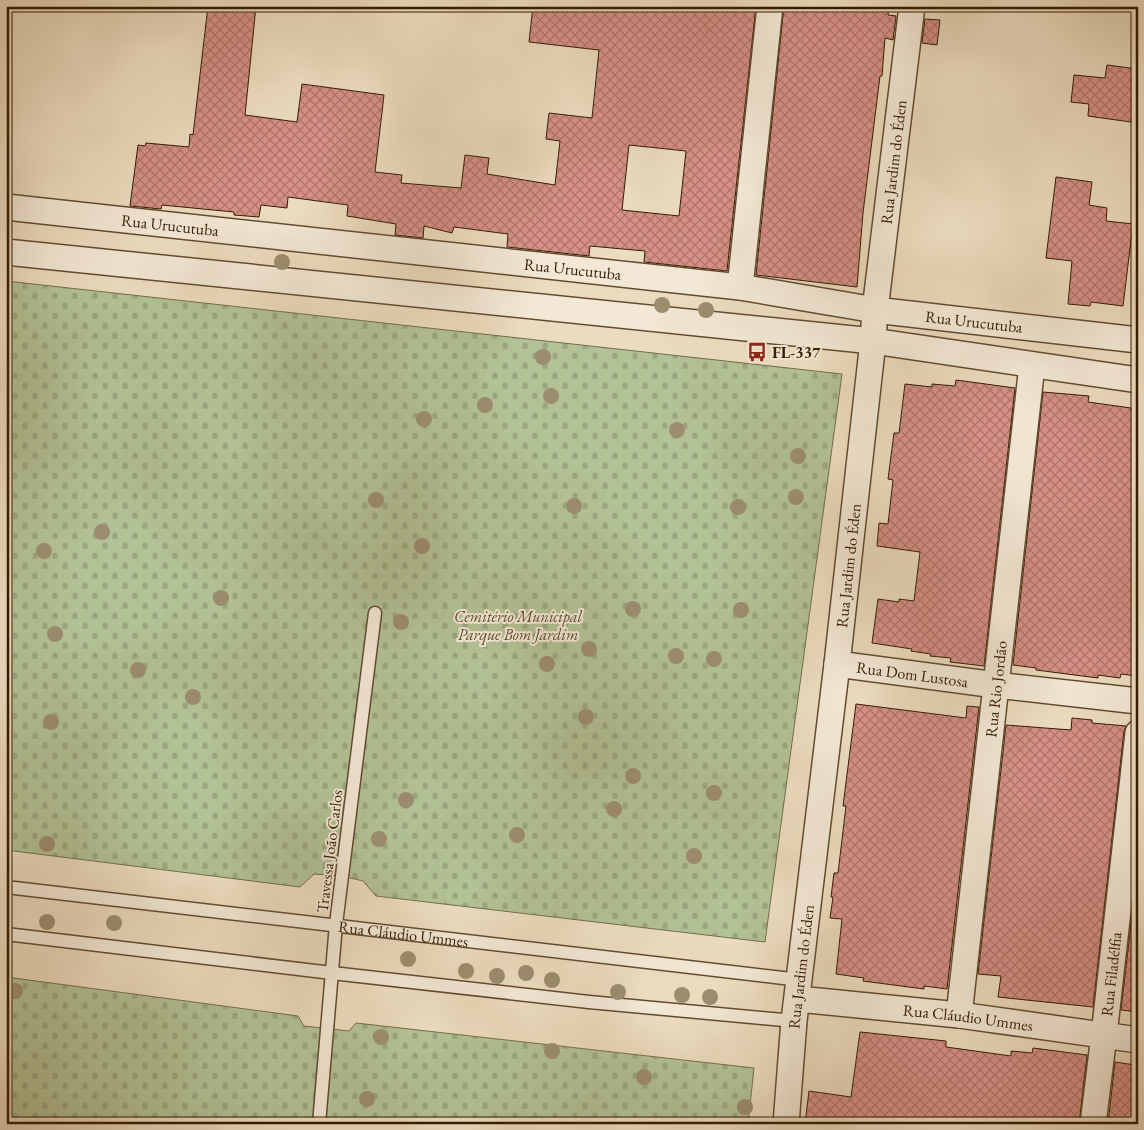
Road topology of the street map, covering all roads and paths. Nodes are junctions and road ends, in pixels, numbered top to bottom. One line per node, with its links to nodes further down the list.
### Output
1 (770, 6): 5 (street)
2 (912, 6): 6 (street, Rua Jardim do Éden)
3 (6, 208): 5 (street, Rua Urucutuba)
4 (6, 252): 8 (street, Rua Urucutuba)
5 (740, 286): 6 (street, Rua Urucutuba)
6 (875, 310): 7 (street, Rua Urucutuba); 8 (street, Rua Jardim do Éden)
7 (1138, 340)
8 (873, 341): 9 (street, Rua Urucutuba); 12 (street, Rua Jardim do Éden)
9 (1032, 365): 10 (street, Rua Urucutuba); 13 (street, Rua Rio Jordão)
10 (1138, 380)
11 (375, 613): 17 (lane, Travessa João Carlos)
12 (837, 664): 13 (street, Rua Dom Lustosa); 20 (street, Rua Jardim do Éden)
13 (996, 685): 14 (street, Rua Dom Lustosa); 21 (street, Rua Rio Jordão)
14 (1138, 701)
15 (1138, 733): 22 (street, Rua Filadélfia)
16 (6, 887): 17 (lane, Rua Cláudio Ummes)
17 (336, 924): 19 (lane, Travessa João Carlos); 20 (lane, Rua Cláudio Ummes)
18 (6, 934): 19 (lane, Rua Cláudio Ummes)
19 (332, 973): 20 (lane, Rua Cláudio Ummes); 24 (lane, Travessa João Carlos)
20 (797, 1000): 21 (street, Rua Cláudio Ummes); 25 (street, Rua Jardim do Éden)
21 (959, 1015): 22 (street, Rua Cláudio Ummes)
22 (1104, 1035): 23 (street, Rua Cláudio Ummes); 26 (street, Rua Filadélfia)
23 (1138, 1040)
24 (319, 1124)
25 (786, 1124)
26 (1093, 1124)

